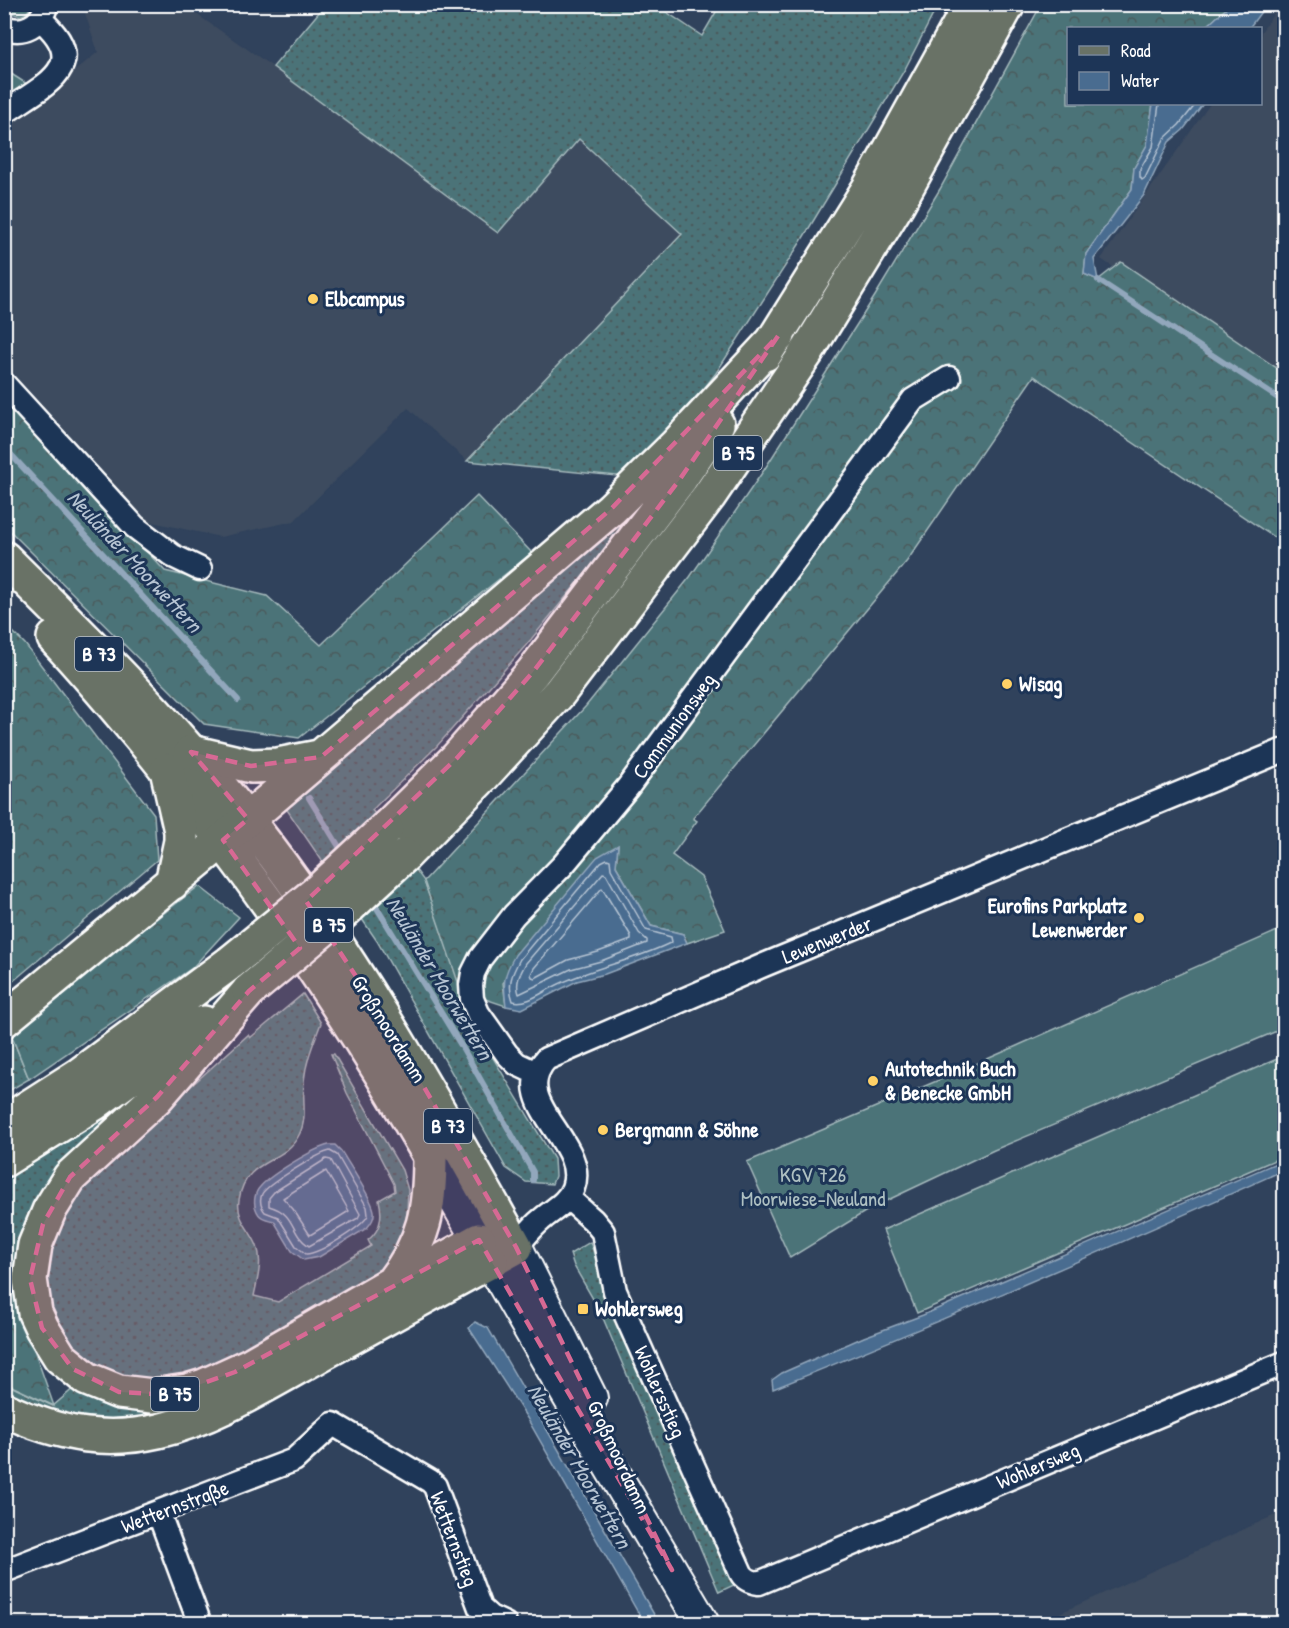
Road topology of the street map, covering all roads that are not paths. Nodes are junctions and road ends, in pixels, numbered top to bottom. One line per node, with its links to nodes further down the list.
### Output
1 (971, 4): 6 (main road, B 75)
2 (1008, 4): 18 (main road, B 75, bridge)
3 (43, 12): 4 (street); 5 (street)
4 (8, 32)
5 (4, 113)
6 (778, 336): 13 (main road, B 75); 21 (main road, B 75, bridge)
7 (949, 378): 20 (street, Communionsweg)
8 (4, 384): 10 (street)
9 (4, 558): 14 (main road, Großmoordamm / B 73)
10 (201, 570)
11 (4, 587): 14 (main road, Großmoordamm / B 73)
12 (1284, 750): 20 (street, Lewenwerder)
13 (321, 757): 14 (main road, B 75); 15 (main road, B 75)
14 (179, 761): 15 (main road, Großmoordamm / B 73); 16 (main road, Großmoordamm / B 73); 17 (main road)
15 (248, 819): 16 (main road); 25 (main road, Großmoordamm / B 73)
16 (223, 840): 17 (main road); 22 (main road, Großmoordamm / B 73)
17 (172, 883): 19 (main road)
18 (249, 991): 23 (main road, B 75); 26 (main road, B 75)
19 (4, 1020)
20 (536, 1073): 24 (street)
21 (4, 1123)
22 (430, 1156): 25 (main road, Großmoordamm); 26 (main road, B 75)
23 (4, 1160)
24 (568, 1198): 25 (street); 32 (street, Wohlersstieg)
25 (498, 1244): 26 (main road, B 75); 28 (main road, B 75); 35 (main road, Großmoordamm)
26 (392, 1283)
27 (1284, 1363): 32 (street, Wohlersweg)
28 (4, 1409)
29 (333, 1424): 30 (street, Wetternstraße); 34 (street, Wetternstieg)
30 (159, 1514): 31 (street, Wetternstraße); 33 (street)
31 (4, 1572)
32 (759, 1583)
33 (200, 1623)
34 (505, 1623)
35 (703, 1623)

